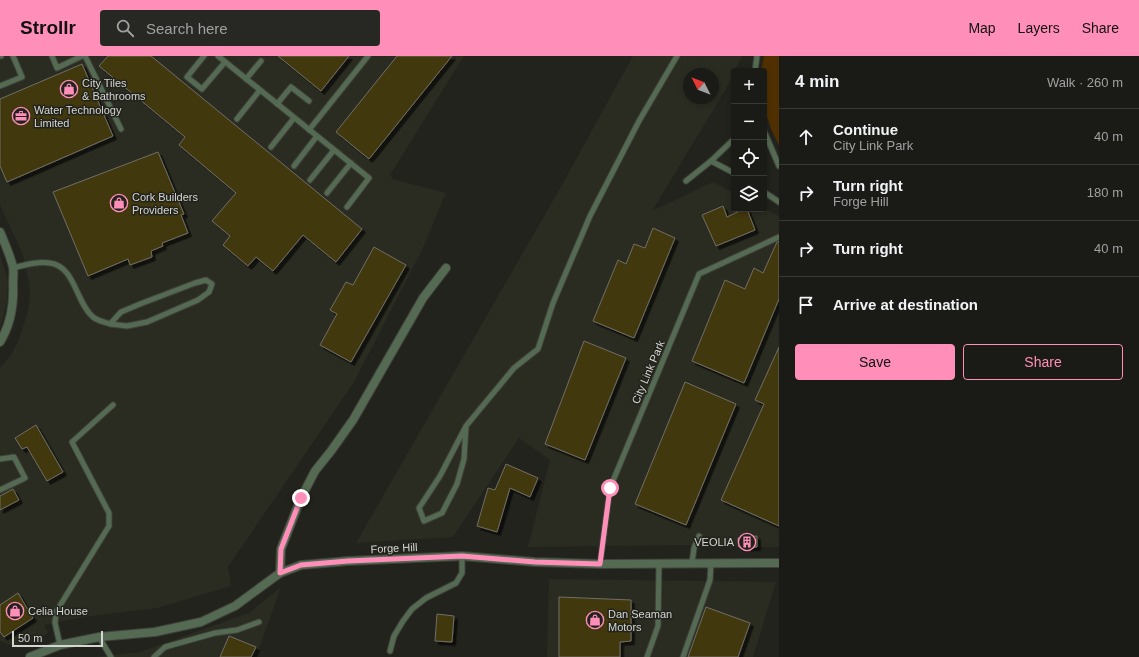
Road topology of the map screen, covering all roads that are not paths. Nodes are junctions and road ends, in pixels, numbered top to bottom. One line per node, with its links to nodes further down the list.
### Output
1 (13, 56): 13 (lane)
2 (52, 56): 3 (lane)
3 (84, 56): 19 (lane)
4 (204, 56): 10 (lane)
5 (218, 56): 10 (lane)
6 (368, 56): 20 (lane)
7 (677, 56): 44 (lane)
8 (757, 56): 11 (lane)
9 (261, 61): 12 (lane)
10 (225, 62): 12 (lane)
11 (755, 68)
12 (246, 79): 14 (lane)
13 (0, 86)
14 (260, 90): 16 (lane); 18 (lane)
15 (309, 101): 16 (lane)
16 (277, 104): 17 (lane)
17 (294, 118): 20 (lane); 24 (lane)
18 (237, 119)
19 (121, 129)
20 (310, 130): 21 (lane)
21 (317, 136): 25 (lane); 28 (lane)
22 (767, 138): 29 (lane)
23 (733, 140): 26 (lane)
24 (271, 147)
25 (334, 150): 27 (lane); 31 (lane)
26 (711, 161): 30 (lane); 32 (lane)
27 (351, 164): 33 (lane); 36 (lane)
28 (294, 166)
29 (779, 166)
30 (731, 171)
31 (310, 180)
32 (686, 181)
33 (327, 193)
34 (767, 194): 35 (lane)
35 (779, 202)
36 (347, 207)
37 (0, 232): 39 (street)
38 (779, 237): 53 (lane, City Link Park)
39 (13, 268): 41 (lane); 42 (street)
40 (446, 268): 54 (street)
41 (110, 324): 41 (lane)
42 (0, 342)
43 (113, 405): 57 (lane)
44 (466, 426): 44 (lane)
45 (0, 459): 46 (lane)
46 (0, 490)
47 (699, 536): 50 (lane)
48 (462, 556): 53 (street, Forge Hill); 54 (street, Forge Hill); 58 (lane)
49 (659, 563): 50 (street, Forge Hill); 53 (street, Forge Hill); 62 (lane)
50 (692, 563): 51 (street, Forge Hill)
51 (711, 563): 52 (street, Forge Hill); 63 (lane)
52 (779, 563)
53 (600, 564)
54 (280, 573): 56 (street, Forge Hill)
55 (259, 622): 61 (lane)
56 (99, 637): 57 (street, Forge Hill); 60 (lane)
57 (60, 645): 59 (street, Forge Hill)
58 (390, 651)
59 (30, 657)
60 (111, 657)
61 (154, 657)
62 (647, 657)
63 (683, 657)

